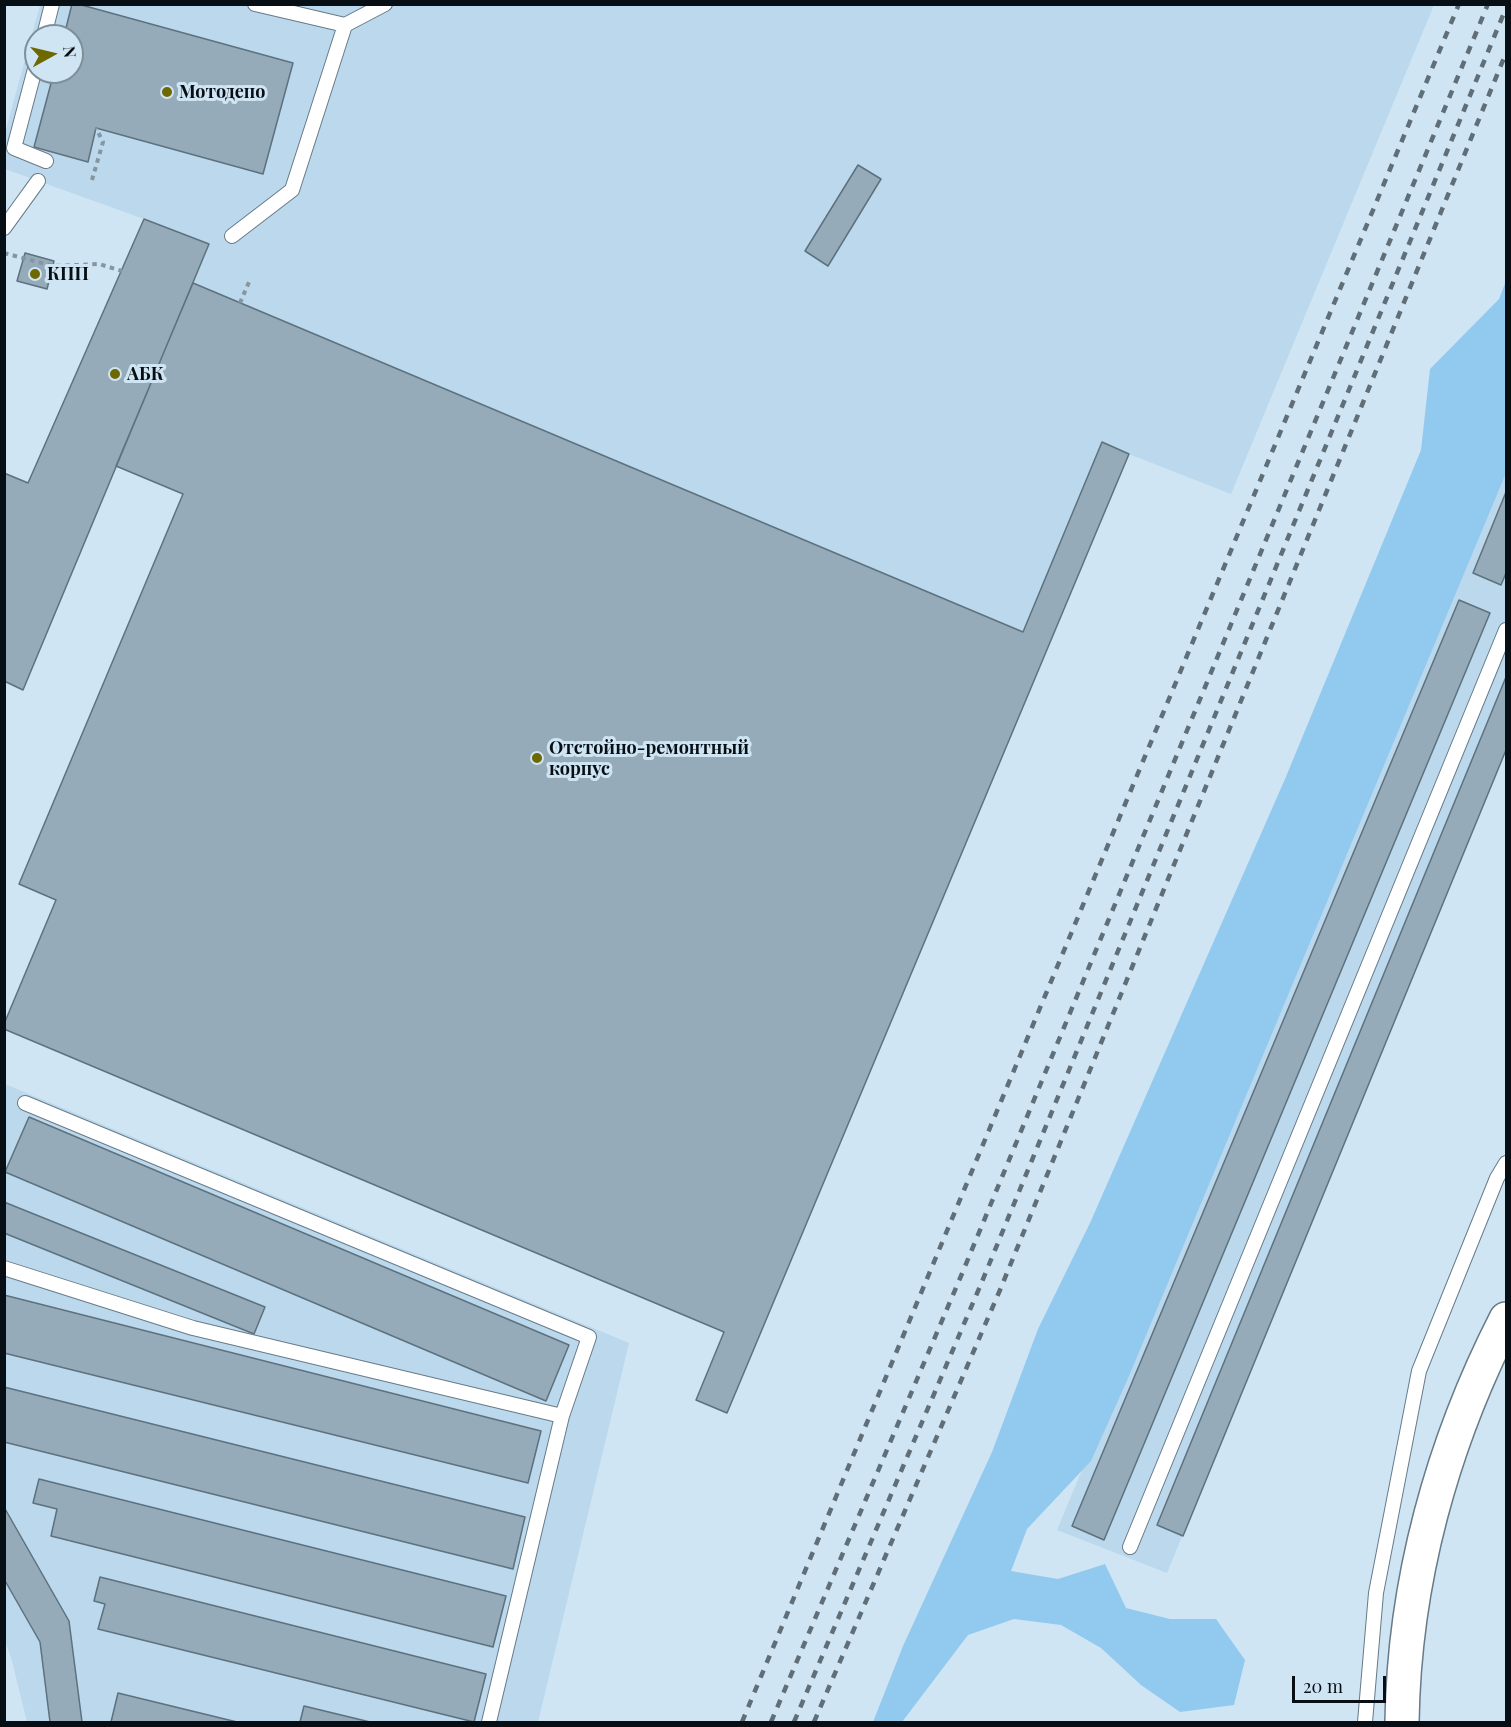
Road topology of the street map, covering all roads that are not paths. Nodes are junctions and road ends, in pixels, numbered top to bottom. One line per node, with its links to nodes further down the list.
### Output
1 (52, 4): 4 (lane)
2 (255, 4): 5 (lane)
3 (384, 4): 5 (lane)
4 (47, 24)
5 (345, 25): 10 (lane)
6 (31, 84): 7 (lane)
7 (46, 161)
8 (38, 181): 9 (lane)
9 (4, 228)
10 (232, 236)
11 (1506, 630): 17 (lane)
12 (25, 1103): 16 (lane)
13 (1506, 1162): 19 (lane)
14 (4, 1268): 16 (lane)
15 (1506, 1319): 20 (main road)
16 (562, 1416): 18 (lane)
17 (1130, 1547)
18 (489, 1722)
19 (1365, 1722)
20 (1402, 1722)

